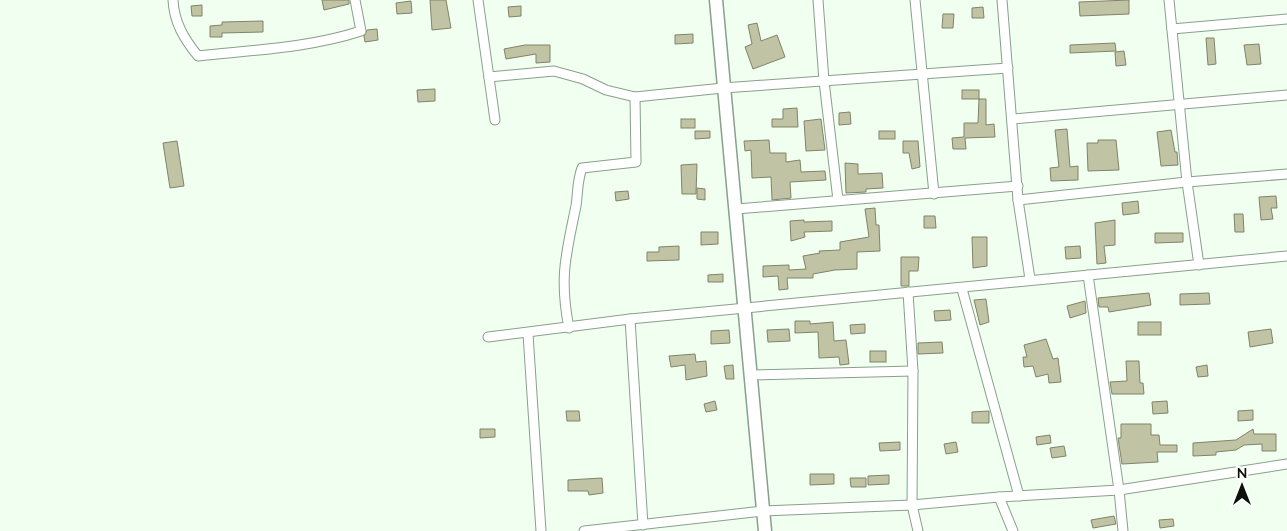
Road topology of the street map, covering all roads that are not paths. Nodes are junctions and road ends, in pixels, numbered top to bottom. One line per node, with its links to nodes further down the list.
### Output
1 (173, 0): 2 (street)
2 (355, 0)
3 (478, 0): 13 (street)
4 (716, 0): 15 (street)
5 (818, 0): 14 (street)
6 (915, 0): 12 (street)
7 (1002, 0): 11 (street)
8 (1169, 0): 10 (street)
9 (1287, 19): 10 (street)
10 (1172, 30): 18 (street)
11 (1008, 68): 12 (street); 20 (street)
12 (923, 75): 14 (street); 24 (street)
13 (489, 77): 17 (street); 19 (street)
14 (824, 81): 15 (street); 25 (street)
15 (723, 88): 17 (street); 27 (street)
16 (1287, 95): 18 (street)
17 (635, 97): 36 (street)
18 (1180, 105): 20 (street); 22 (street)
19 (495, 120)
20 (1013, 120): 23 (street)
21 (1287, 174): 22 (street)
22 (1187, 182): 26 (street); 29 (street)
23 (1018, 186): 24 (street); 26 (street)
24 (934, 194): 25 (street)
25 (838, 200): 27 (street)
26 (1018, 200): 31 (street)
27 (736, 209): 34 (street)
28 (1287, 256): 29 (street)
29 (1199, 265): 30 (street)
30 (1088, 275): 31 (street); 42 (street)
31 (1030, 279): 32 (street)
32 (962, 289): 33 (street); 43 (street)
33 (908, 292): 34 (street); 39 (street)
34 (745, 308): 35 (street); 40 (street)
35 (630, 319): 36 (street); 47 (street)
36 (568, 328): 37 (street)
37 (528, 334): 38 (street); 48 (street)
38 (488, 338)
39 (913, 371): 40 (street); 45 (street)
40 (750, 375): 46 (street)
41 (1287, 464): 42 (street)
42 (1120, 490): 43 (street); 53 (street)
43 (1019, 496): 44 (street)
44 (999, 497): 45 (street); 52 (street)
45 (912, 505): 46 (street); 51 (street)
46 (763, 512): 47 (street); 50 (street)
47 (643, 525): 49 (street)
48 (540, 531)
49 (584, 531)
50 (765, 531)
51 (918, 531)
52 (1013, 531)
53 (1123, 531)

